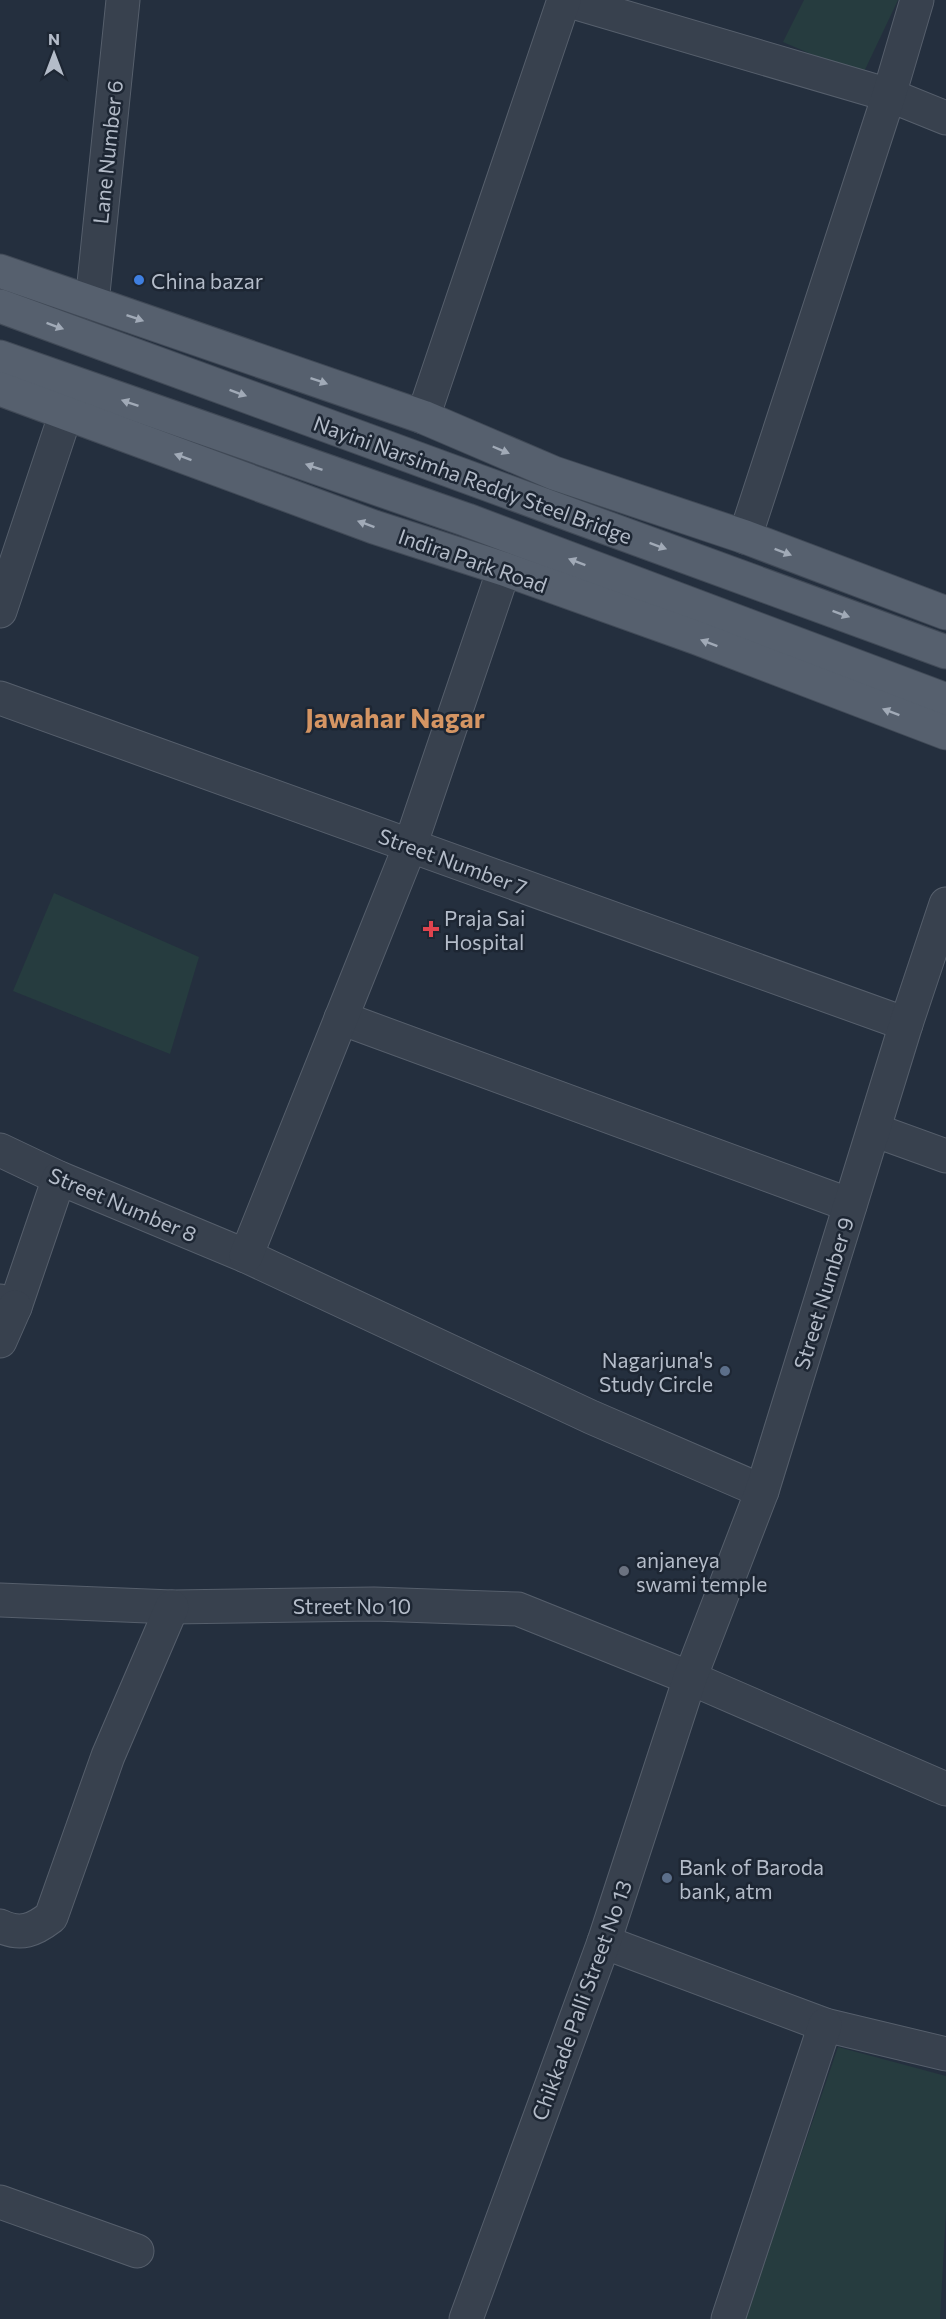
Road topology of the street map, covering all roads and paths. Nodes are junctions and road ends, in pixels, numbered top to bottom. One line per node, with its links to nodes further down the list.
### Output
1 (123, 0): 7 (street, Lane Number 6)
2 (565, 0): 4 (street); 12 (street)
3 (917, 0): 4 (street)
4 (889, 94): 5 (street); 13 (street)
5 (946, 118)
6 (0, 271): 7 (main road)
7 (92, 303): 12 (main road, one-way to 12)
8 (0, 306): 17 (main road, Nayini Narsimha Reddy Steel Bridge, one-way to 17)
9 (0, 357): 19 (main road, Nayini Narsimha Reddy Steel Bridge, one-way to 9)
10 (0, 389): 11 (main road, Indira Park Road)
11 (66, 413): 14 (main road, Indira Park Road, one-way to 11); 15 (street)
12 (423, 417): 13 (main road, one-way to 13)
13 (745, 537): 16 (main road, one-way to 16)
14 (504, 569): 20 (main road, Indira Park Road, one-way to 14); 21 (street)
15 (0, 611)
16 (946, 613)
17 (946, 652)
18 (0, 698): 21 (street, Street Number 7)
19 (946, 700)
20 (946, 733)
21 (410, 846): 23 (street); 24 (street, Street Number 7)
22 (944, 914): 24 (street, Street Number 9)
23 (341, 1018): 29 (street); 30 (street)
24 (906, 1024): 25 (street, Street Number 9)
25 (874, 1130): 27 (street); 29 (street, Street Number 9)
26 (0, 1150): 28 (street, Street Number 8)
27 (946, 1156)
28 (59, 1178): 30 (street, Street Number 8); 31 (street)
29 (850, 1205): 33 (street, Street Number 9)
30 (246, 1256): 33 (street, Street Number 8)
31 (8, 1304): 32 (street)
32 (0, 1341)
33 (762, 1491): 36 (street, Street Number 9)
34 (0, 1600): 35 (street, Street No 10)
35 (172, 1607): 36 (street, Street No 10); 38 (street)
36 (690, 1678): 37 (street, Street No 10); 39 (street, Chikkade Palli Street No 13)
37 (946, 1789)
38 (0, 1926)
39 (604, 1942): 40 (street); 44 (street, Chikkade Palli Street No 13)
40 (825, 2025): 41 (street); 45 (street)
41 (946, 2054)
42 (0, 2202): 43 (street)
43 (137, 2251)
44 (466, 2319)
45 (728, 2319)

